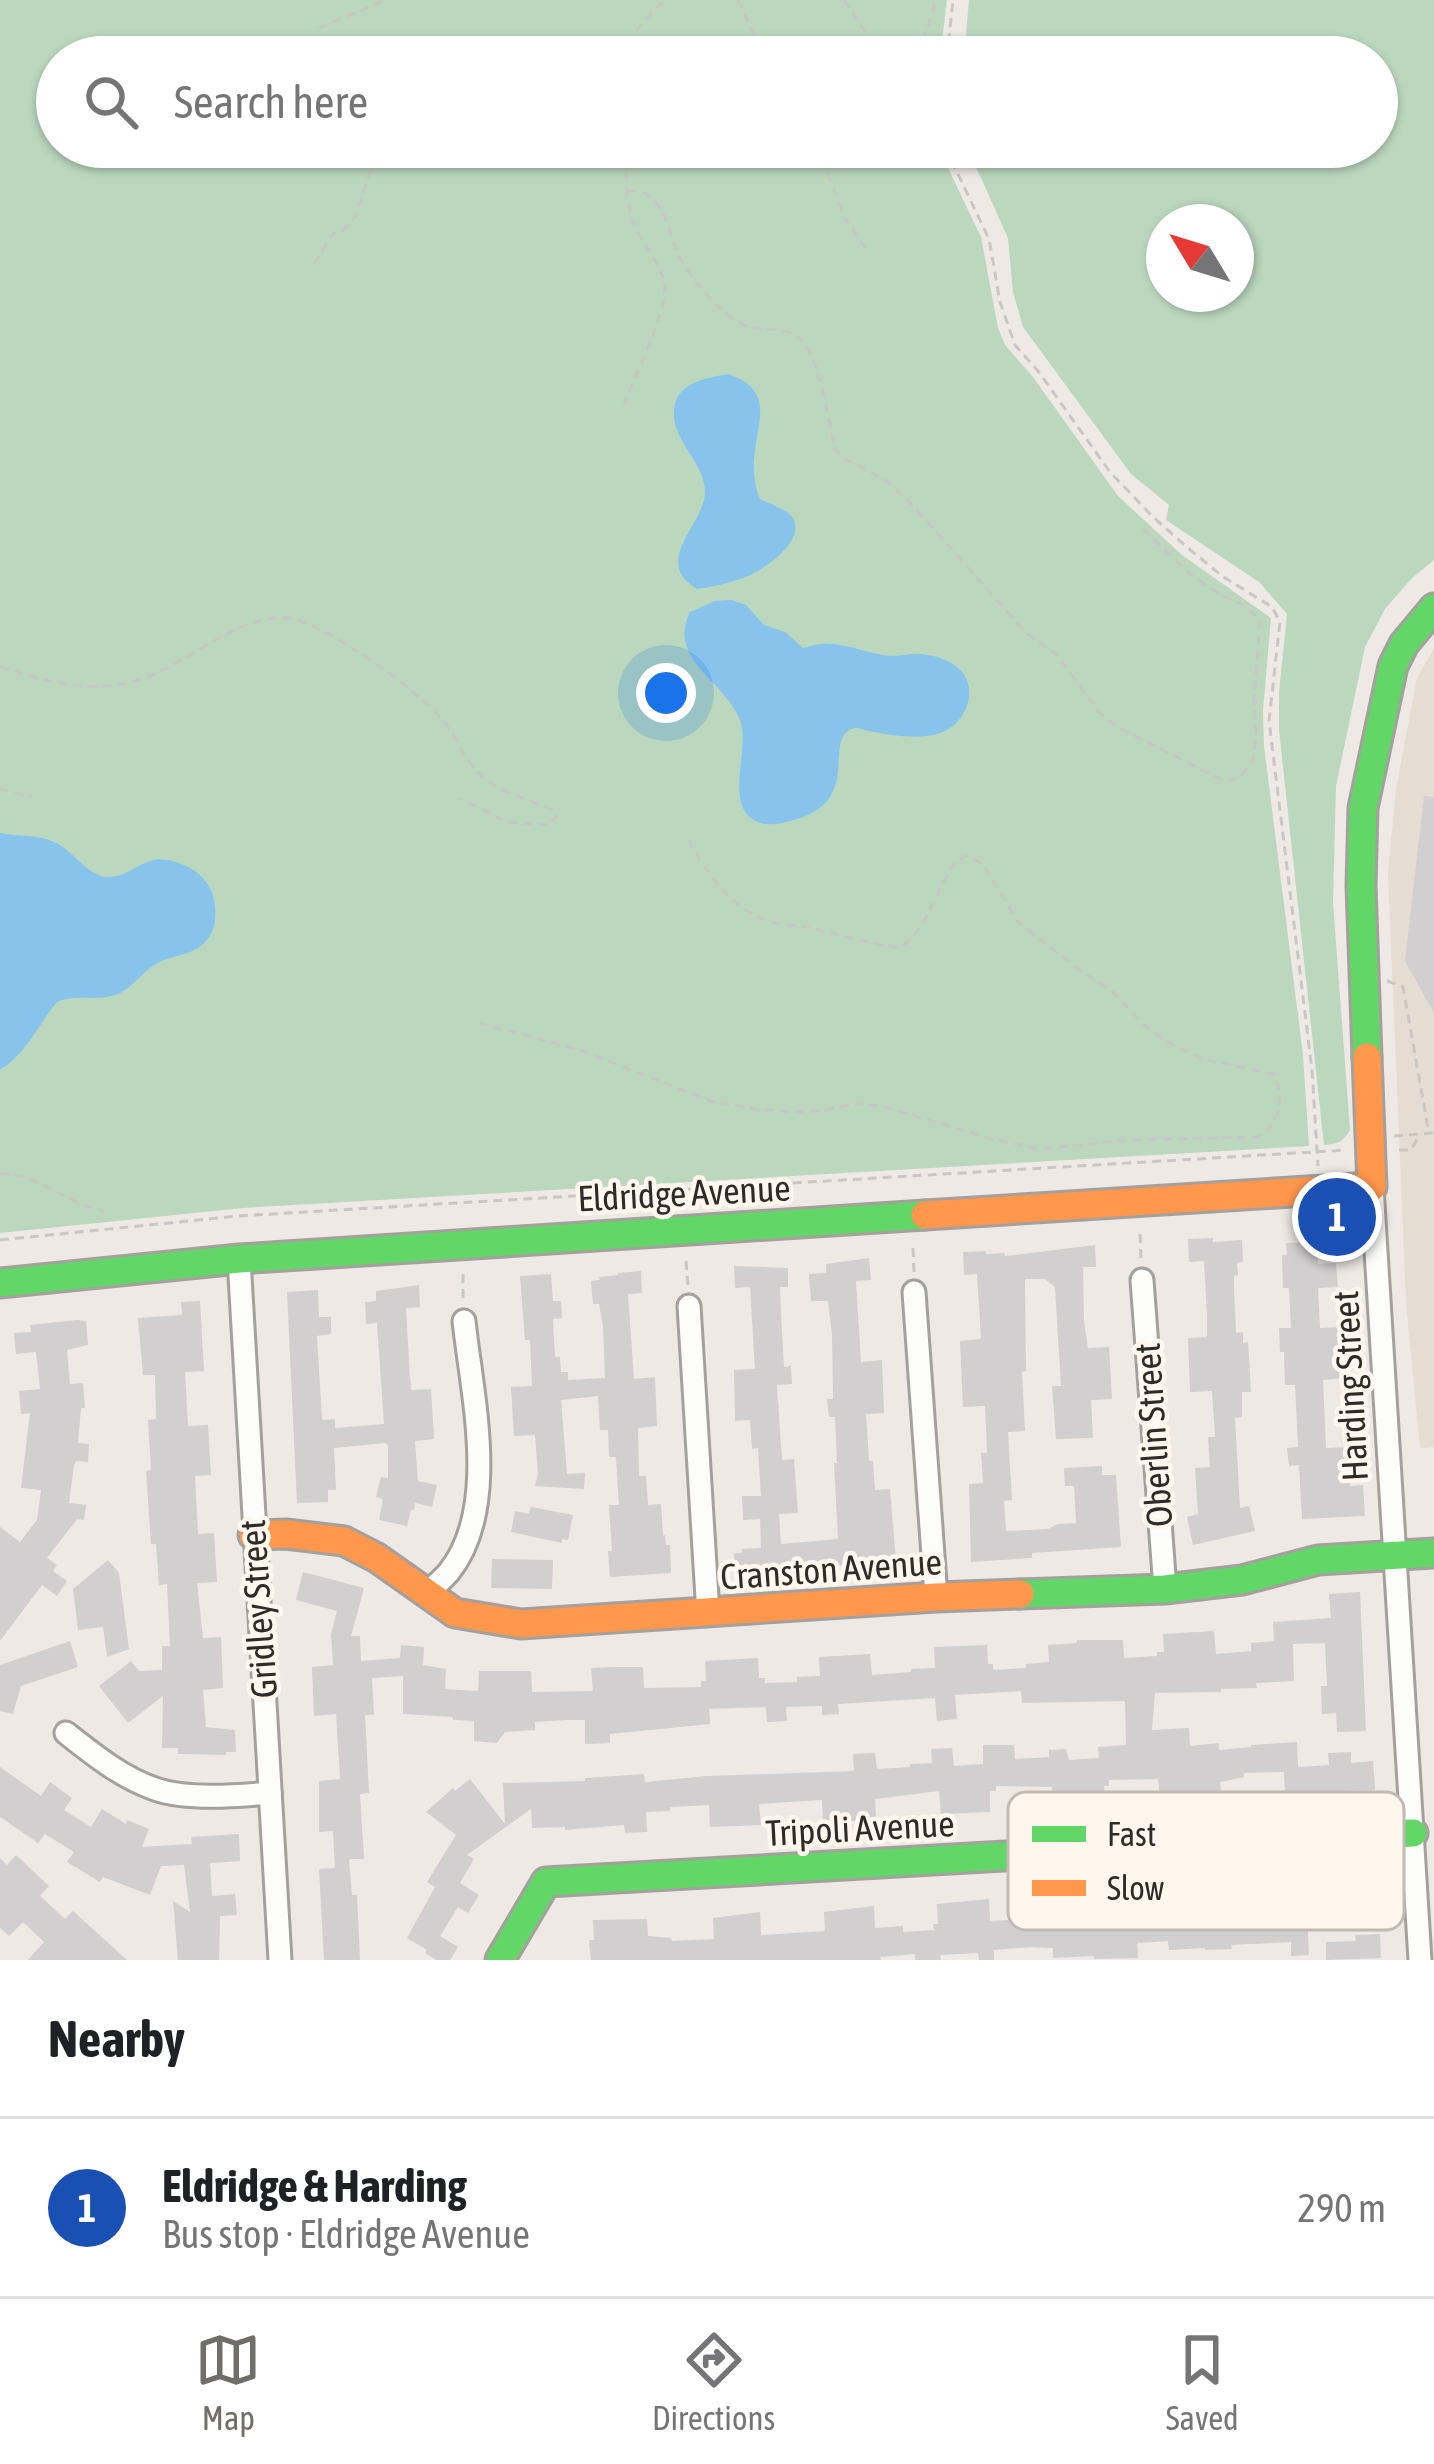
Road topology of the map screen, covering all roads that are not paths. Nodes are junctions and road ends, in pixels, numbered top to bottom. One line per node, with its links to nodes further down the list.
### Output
1 (1434, 608): 2 (street, Harding Street)
2 (1372, 1187): 3 (street, Eldridge Avenue); 11 (street, Harding Street)
3 (239, 1258): 5 (street, Eldridge Avenue); 9 (street, Gridley Street)
4 (1142, 1280): 12 (street, Oberlin Street)
5 (0, 1283)
6 (914, 1292): 14 (street)
7 (689, 1306): 15 (street)
8 (464, 1321): 13 (street)
9 (253, 1535): 13 (street, Cranston Avenue); 17 (street, Gridley Street)
10 (1434, 1553): 11 (street, Cranston Avenue)
11 (1396, 1556): 12 (street, Cranston Avenue); 18 (street, Harding Street)
12 (1165, 1589): 14 (street, Cranston Avenue)
13 (428, 1592): 15 (street, Cranston Avenue)
14 (936, 1597): 15 (street, Cranston Avenue)
15 (708, 1613)
16 (66, 1733): 17 (street)
17 (270, 1793): 21 (street, Gridley Street)
18 (1413, 1833): 19 (street, Tripoli Avenue); 23 (street, Harding Street)
19 (1404, 1834)
20 (1008, 1856): 22 (street, Tripoli Avenue)
21 (280, 1960)
22 (500, 1960)
23 (1420, 1960)

